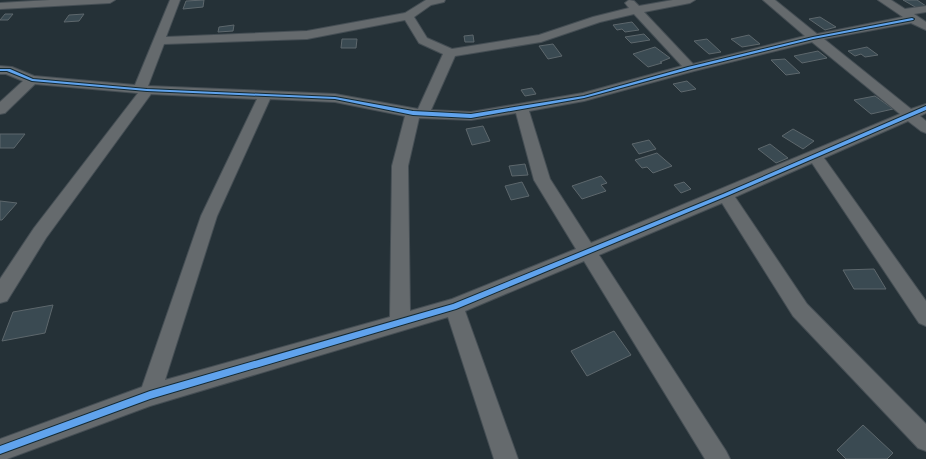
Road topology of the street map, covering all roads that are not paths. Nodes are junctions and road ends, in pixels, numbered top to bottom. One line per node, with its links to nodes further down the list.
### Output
1 (110, 0): 9 (street)
2 (175, 0): 16 (street)
3 (440, 0): 8 (street)
4 (627, 0): 11 (street)
5 (690, 0): 11 (street)
6 (768, 0): 15 (street)
7 (883, 0): 13 (street)
8 (427, 1): 12 (street)
9 (0, 6)
10 (926, 9): 13 (street)
11 (637, 10): 17 (street); 18 (street)
12 (408, 16): 16 (street); 17 (street)
13 (908, 16): 14 (street); 15 (street)
14 (926, 27)
15 (813, 38): 18 (street); 25 (street)
16 (159, 40): 21 (street)
17 (450, 53): 26 (street)
18 (690, 68): 23 (street)
19 (0, 70): 20 (street)
20 (32, 80): 21 (street); 24 (street)
21 (143, 90): 22 (street); 31 (street)
22 (264, 95): 26 (street); 35 (street)
23 (521, 107): 26 (street); 30 (street)
24 (0, 110)
25 (918, 112): 27 (street); 28 (street)
26 (418, 113): 34 (street)
27 (926, 128)
28 (815, 156): 29 (street); 33 (street)
29 (725, 195): 30 (street); 36 (street)
30 (588, 252): 32 (street); 39 (street)
31 (0, 295)
32 (454, 308): 34 (street); 38 (street)
33 (926, 317)
34 (400, 323): 35 (street)
35 (150, 395): 37 (street)
36 (926, 440)
37 (0, 450)
38 (506, 459)
39 (718, 459)

